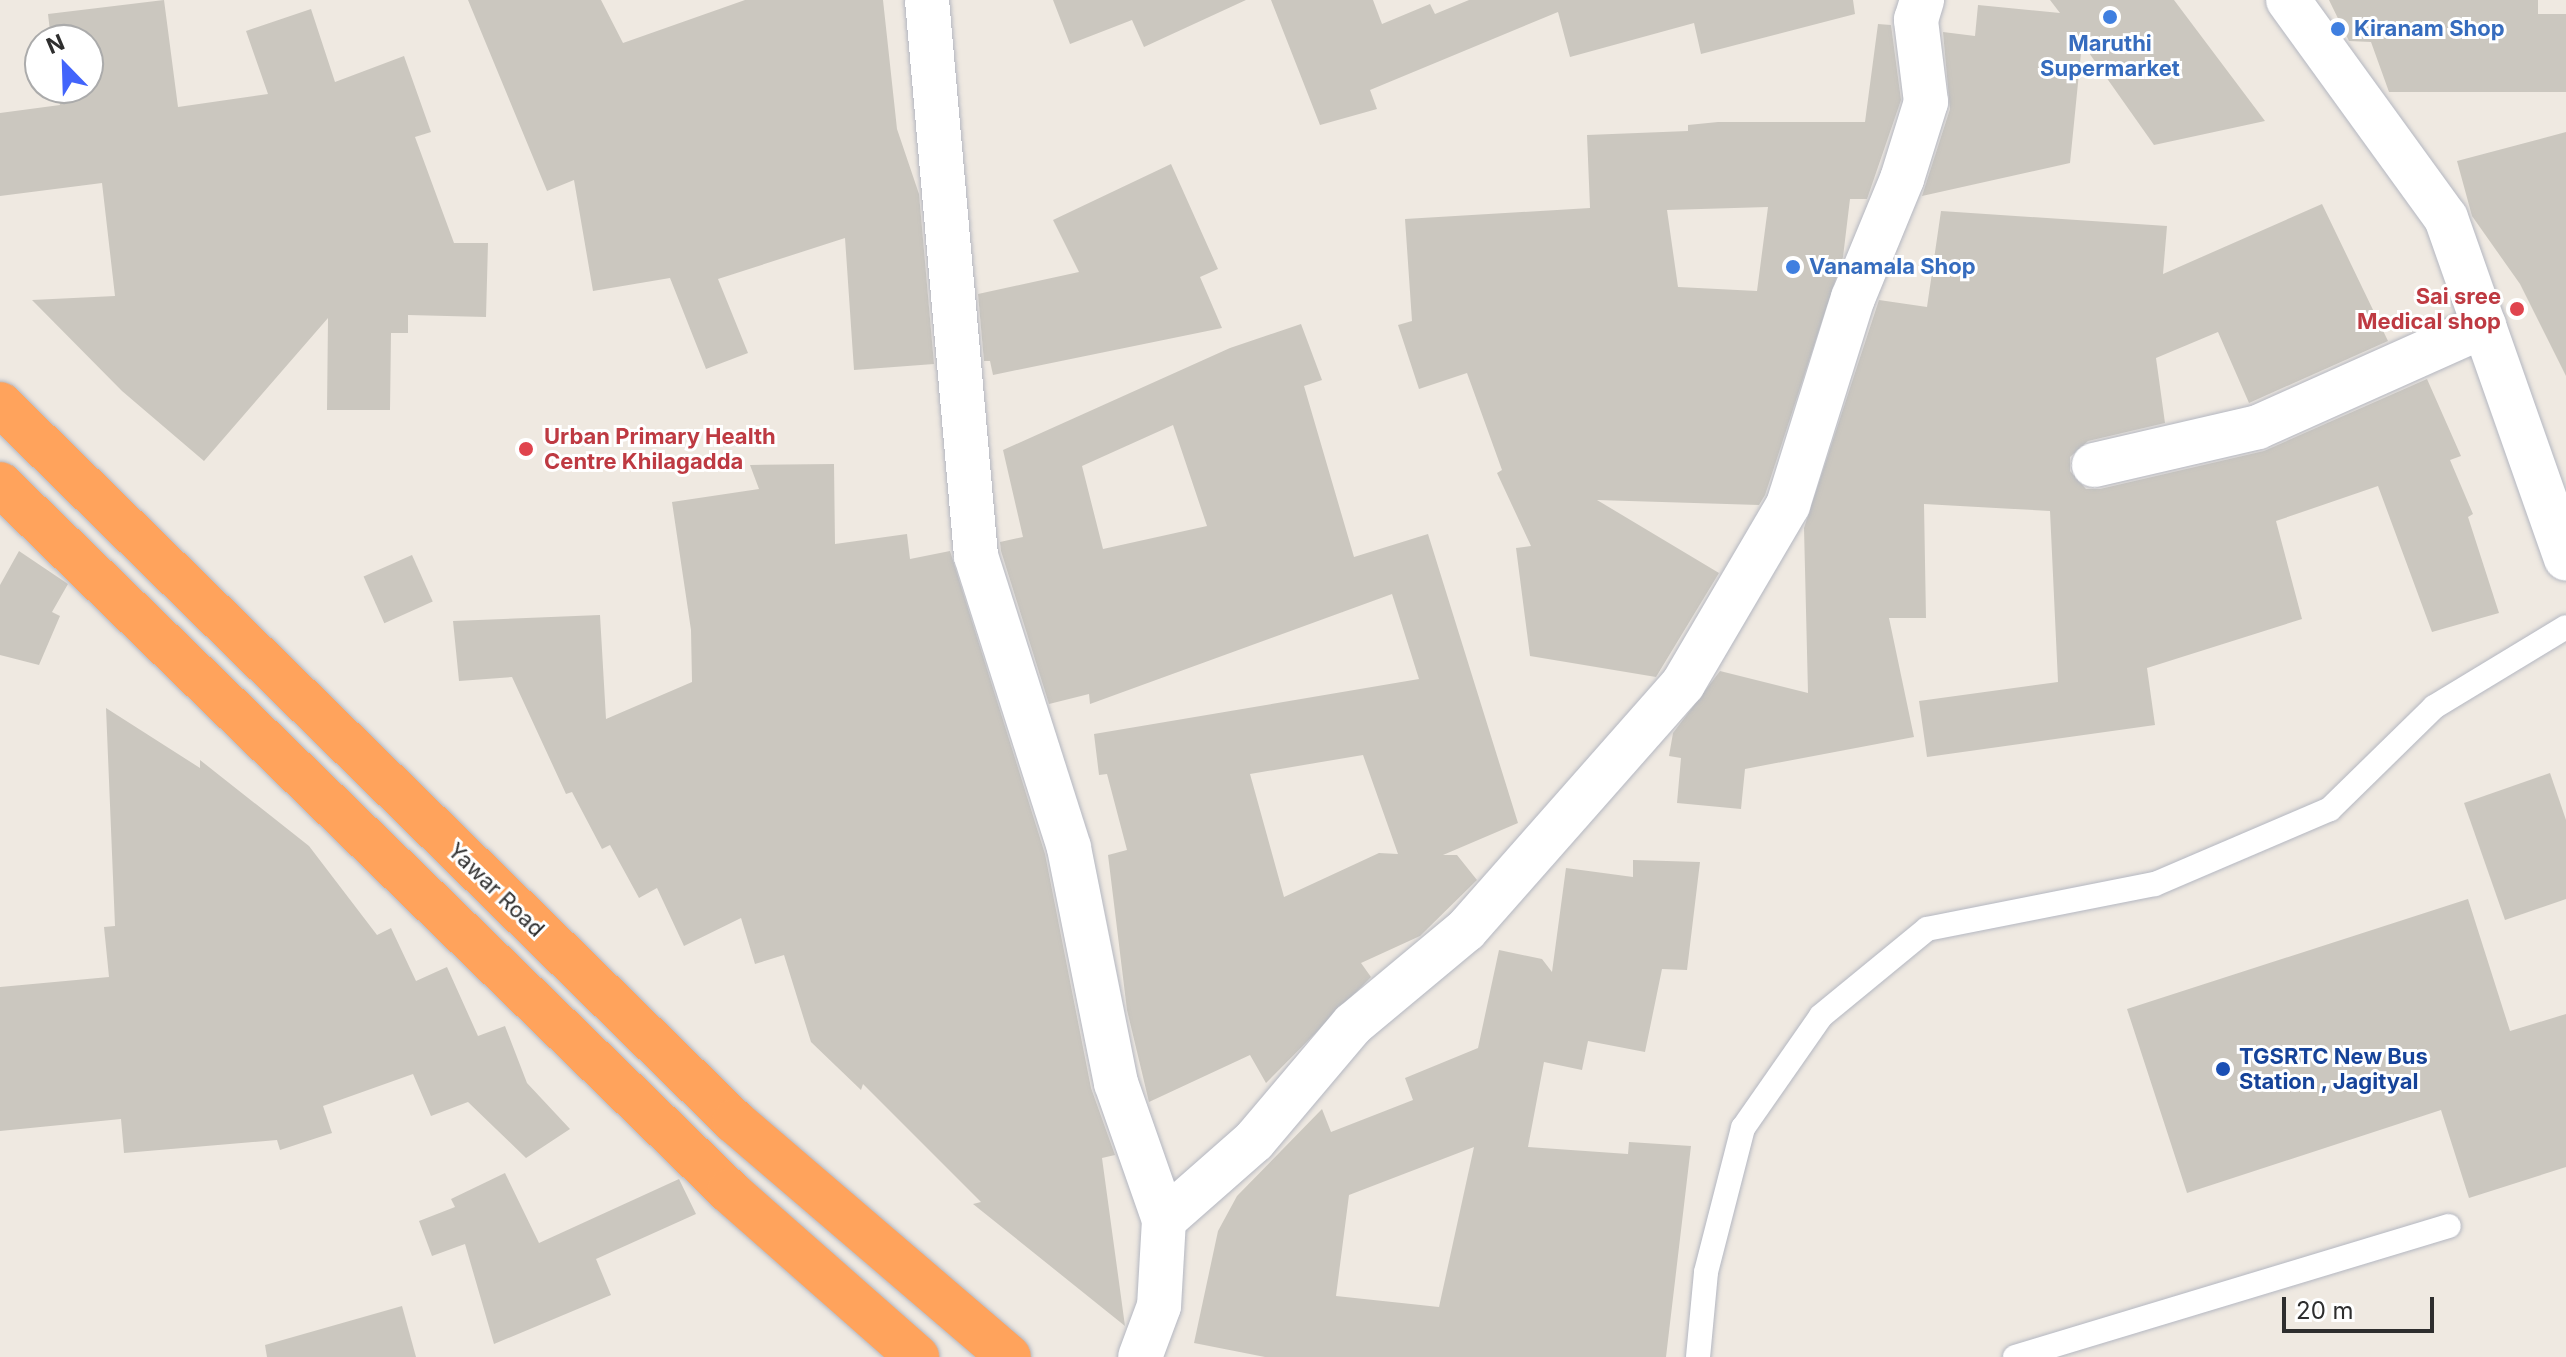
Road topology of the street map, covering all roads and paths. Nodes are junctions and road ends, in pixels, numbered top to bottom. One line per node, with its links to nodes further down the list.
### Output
1 (927, 0): 10 (street)
2 (1922, 0): 10 (street)
3 (2288, 0): 4 (street)
4 (2484, 326): 6 (street); 8 (street)
5 (0, 404): 13 (highway, Yawar Road)
6 (2094, 465)
7 (0, 484): 12 (highway)
8 (2566, 558)
9 (2566, 627): 15 (lane)
10 (1164, 1220): 14 (street)
11 (2449, 1226): 16 (lane)
12 (917, 1357)
13 (1009, 1357)
14 (1140, 1357)
15 (1698, 1357)
16 (2015, 1357)

